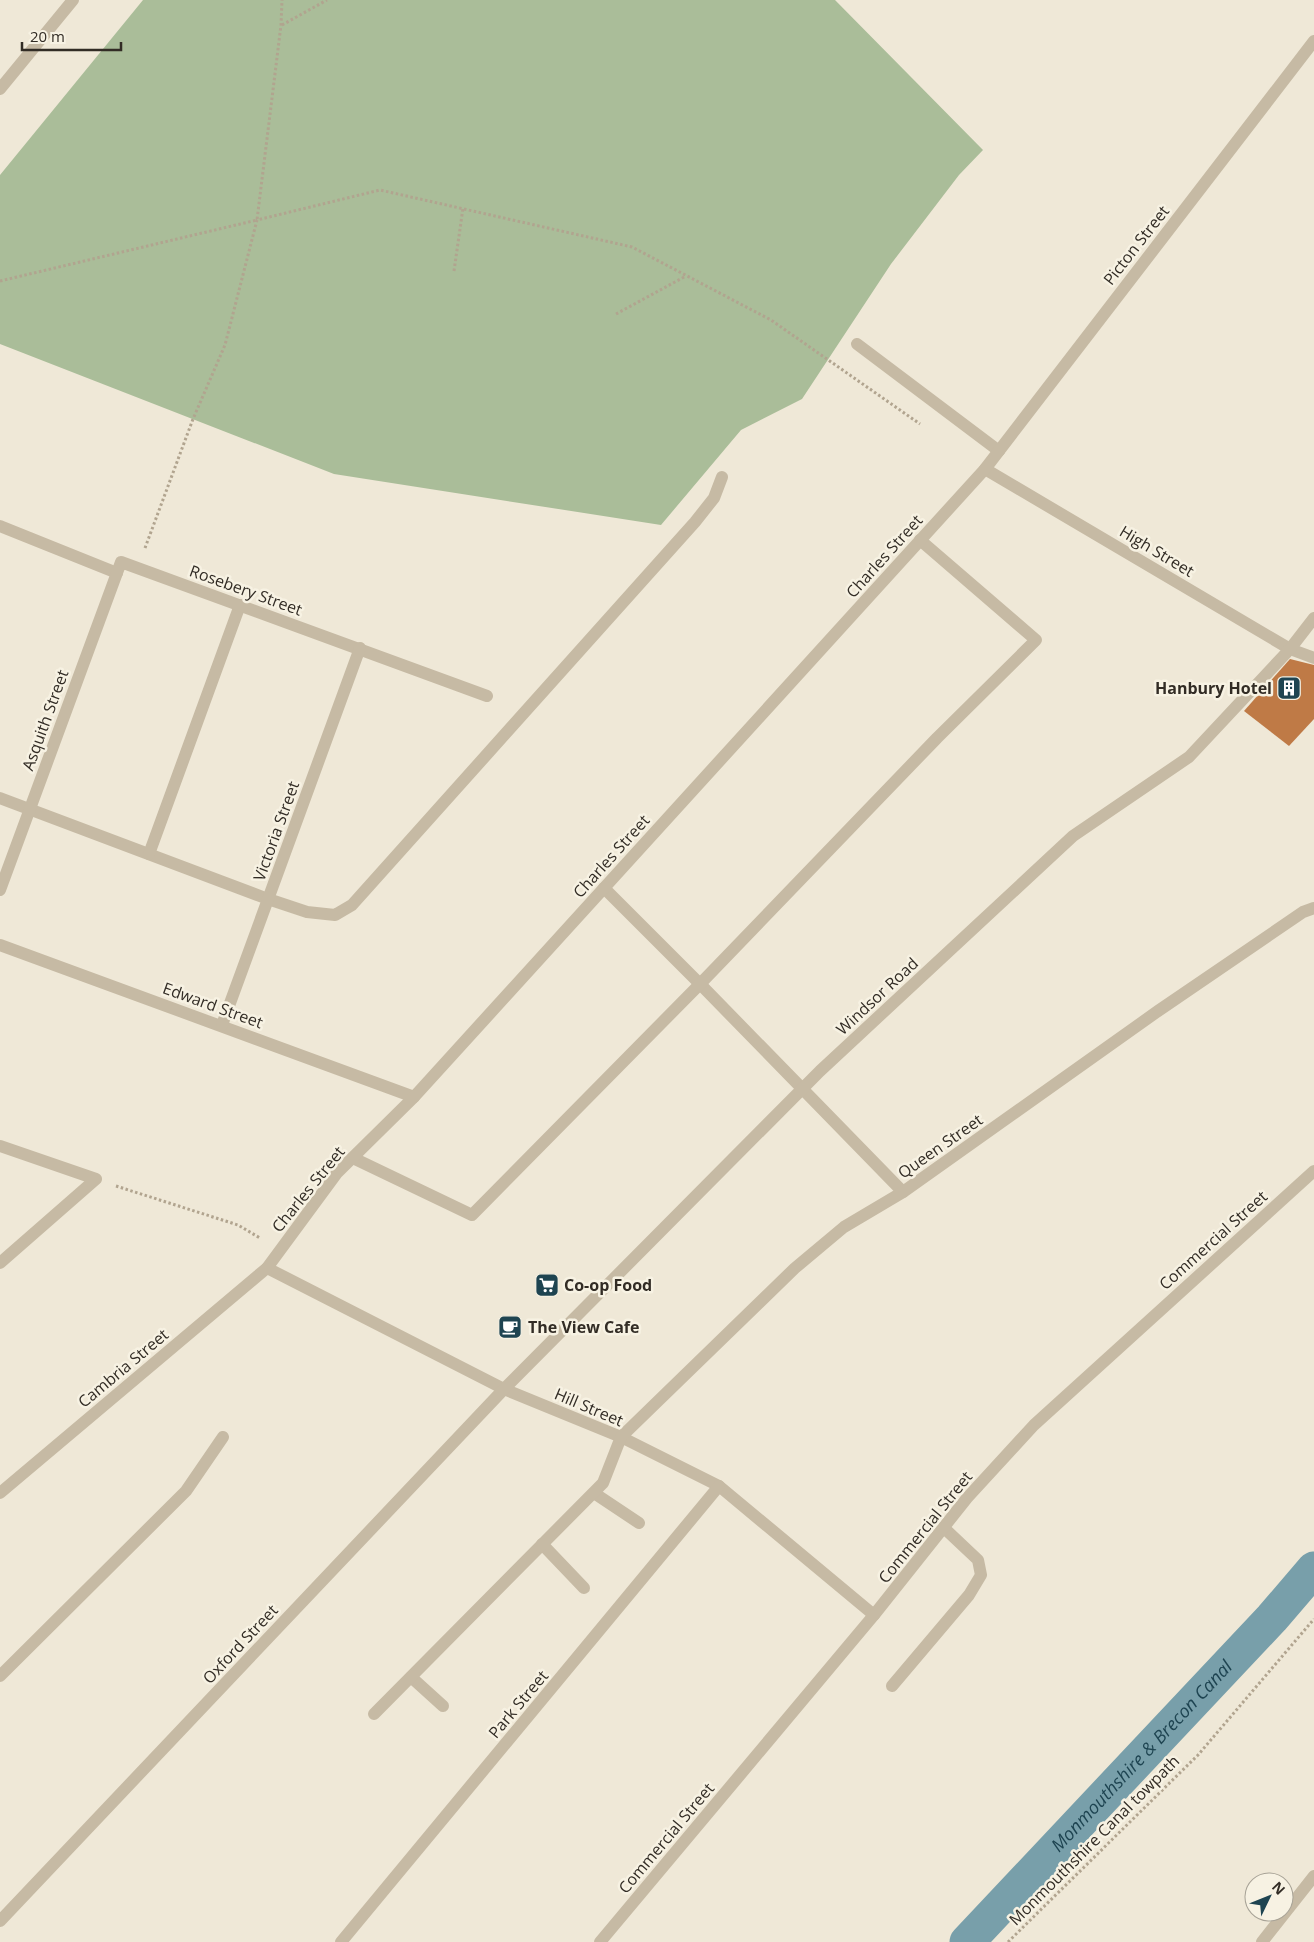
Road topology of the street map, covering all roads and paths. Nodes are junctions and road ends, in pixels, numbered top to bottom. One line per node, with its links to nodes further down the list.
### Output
1 (73, 0): 6 (street)
2 (282, 0): 4 (path)
3 (326, 0): 4 (path)
4 (281, 25): 8 (path)
5 (1314, 41): 15 (street, Picton Street)
6 (0, 89)
7 (463, 208): 8 (path); 9 (path); 10 (path)
8 (257, 220): 11 (path); 20 (path)
9 (454, 271)
10 (687, 276): 12 (path); 14 (path)
11 (0, 281)
12 (616, 314)
13 (857, 344): 15 (street)
14 (921, 425)
15 (999, 450): 16 (street, Picton Street)
16 (985, 469): 19 (street, Charles Street); 24 (street, High Street)
17 (722, 477): 32 (street)
18 (0, 526): 20 (street, Rosebery Street)
19 (920, 540): 30 (street, Charles Street); 35 (street)
20 (119, 567): 21 (street, Rosebery Street); 28 (street, Asquith Street)
21 (240, 605): 23 (street, Rosebery Street); 29 (street)
22 (1314, 618): 24 (street, Windsor Road)
23 (360, 648): 26 (street, Rosebery Street); 32 (street, Victoria Street)
24 (1290, 649): 25 (street, High Street); 37 (street, Windsor Road)
25 (1314, 658)
26 (488, 696)
27 (0, 798): 28 (street)
28 (30, 808): 29 (street); 31 (street, Asquith Street)
29 (149, 854): 32 (street)
30 (604, 888): 35 (street); 38 (street, Charles Street)
31 (0, 890)
32 (268, 899): 36 (street, Victoria Street)
33 (1309, 910): 43 (street, Queen Street)
34 (0, 945): 36 (street, Edward Street)
35 (700, 984): 37 (street); 40 (street)
36 (222, 1026): 38 (street, Edward Street)
37 (802, 1089): 43 (street); 47 (street, Windsor Road)
38 (414, 1097): 40 (street, Charles Street)
39 (0, 1146): 42 (street)
40 (353, 1158): 44 (street, Charles Street)
41 (1314, 1171): 54 (street, Commercial Street)
42 (96, 1179): 44 (path); 45 (street)
43 (903, 1192): 49 (street, Queen Street)
44 (280, 1251): 46 (street, Charles Street)
45 (0, 1263)
46 (267, 1268): 47 (street, Hill Street); 52 (street, Cambria Street)
47 (504, 1389): 49 (street, Hill Street); 65 (street, Oxford Street)
48 (223, 1437): 59 (street)
49 (621, 1438): 50 (street, Hill Street); 51 (street)
50 (719, 1486): 57 (street, Hill Street); 66 (street, Park Street)
51 (594, 1493): 53 (street); 55 (street)
52 (0, 1494)
53 (638, 1523)
54 (944, 1528): 57 (street, Commercial Street); 61 (street)
55 (542, 1544): 56 (street); 60 (street)
56 (584, 1588)
57 (874, 1615): 67 (street, Commercial Street)
58 (1314, 1619): 68 (path, Monmouthshire Canal towpath)
59 (0, 1676)
60 (411, 1677): 62 (street); 63 (street)
61 (892, 1686)
62 (443, 1706)
63 (374, 1714)
64 (1314, 1876): 69 (street)
65 (0, 1921)
66 (341, 1942)
67 (600, 1942)
68 (1008, 1942)
69 (1262, 1942)

